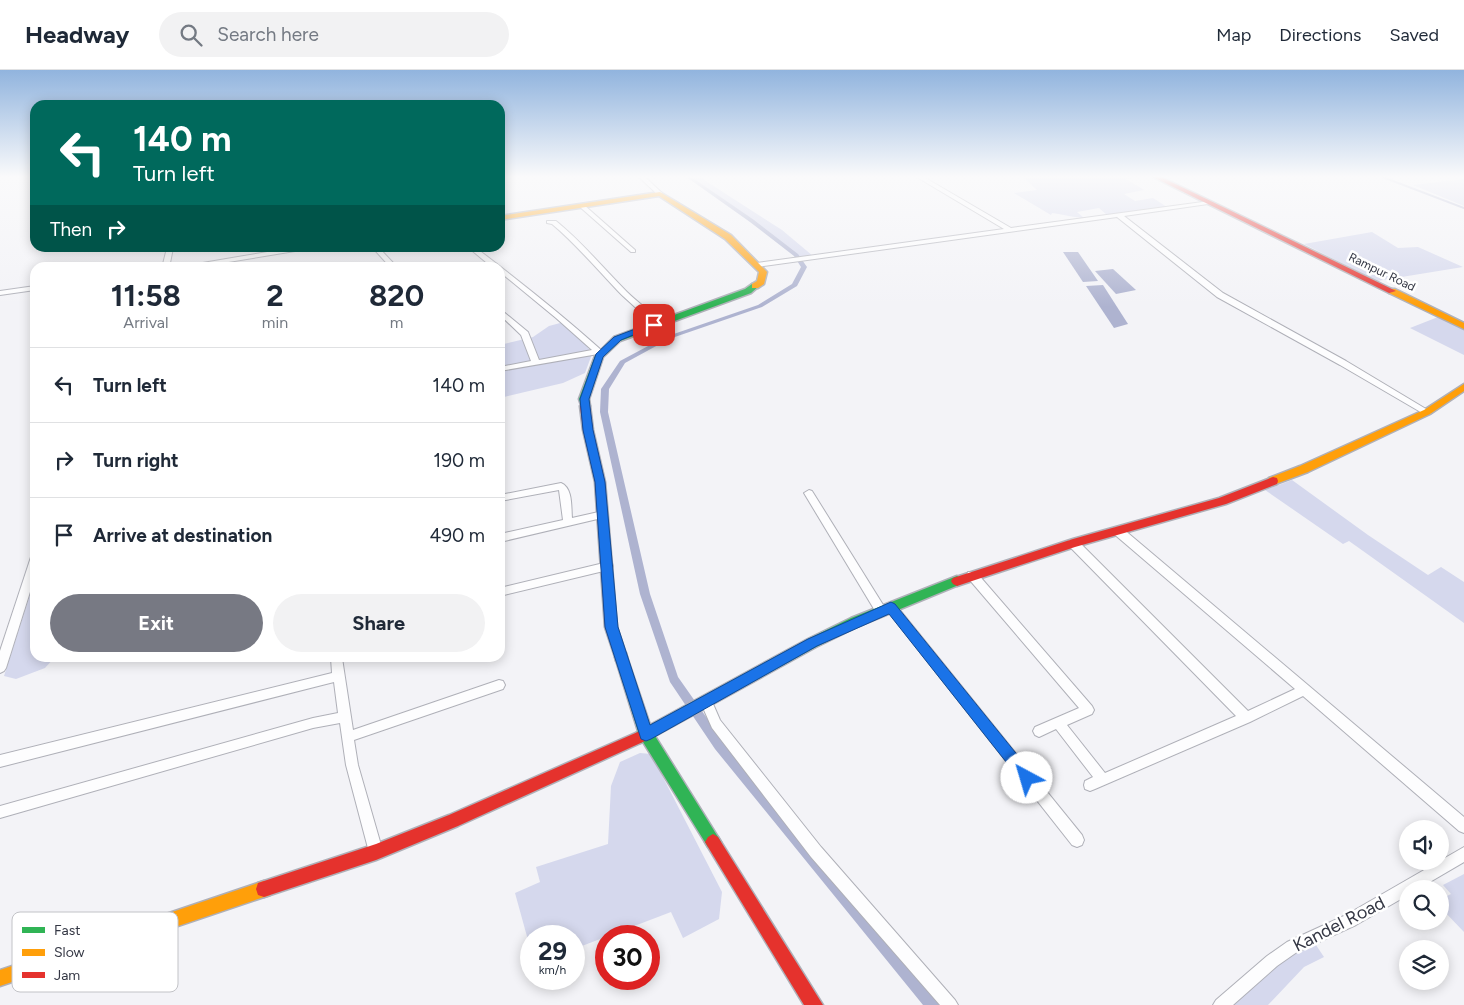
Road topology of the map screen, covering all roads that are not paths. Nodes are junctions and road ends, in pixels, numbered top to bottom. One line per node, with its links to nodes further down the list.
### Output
1 (597, 220): 9 (street)
2 (701, 220): 16 (street)
3 (993, 220): 8 (street)
4 (1080, 220): 8 (street)
5 (1125, 220): 27 (street)
6 (1244, 220): 22 (street, Rampur Road)
7 (549, 222): 21 (street)
8 (1011, 230): 16 (street)
9 (633, 251)
10 (276, 252): 13 (street)
11 (380, 252): 14 (street)
12 (477, 252): 15 (street)
13 (214, 262)
14 (389, 262)
15 (491, 262)
16 (757, 265): 21 (street)
17 (505, 273): 23 (street)
18 (30, 289): 19 (street)
19 (0, 293)
20 (505, 316): 24 (street)
21 (654, 325): 23 (street)
22 (1464, 326)
23 (602, 351): 24 (street); 30 (street)
24 (536, 363): 25 (street)
25 (505, 368)
26 (1464, 387): 27 (street)
27 (1426, 412): 32 (street)
28 (809, 492): 39 (street)
29 (505, 497): 31 (street)
30 (603, 515): 31 (street); 35 (street)
31 (568, 522): 33 (street)
32 (1118, 531): 34 (street); 44 (street)
33 (505, 537)
34 (1073, 543): 37 (street); 47 (street)
35 (608, 566): 38 (street); 50 (street)
36 (30, 575): 40 (street)
37 (972, 575): 39 (street); 48 (street)
38 (505, 591)
39 (886, 609): 45 (street); 57 (street)
40 (1, 661)
41 (337, 662): 42 (street)
42 (339, 676): 46 (street); 52 (street)
43 (499, 685): 51 (street)
44 (1304, 690): 47 (street); 56 (street)
45 (704, 703): 50 (street); 64 (street)
46 (345, 717): 51 (street); 55 (street)
47 (1246, 718): 53 (street)
48 (1059, 724): 49 (street); 53 (street)
49 (1039, 731)
50 (646, 734): 58 (street); 63 (street)
51 (348, 737): 58 (street)
52 (0, 760)
53 (1102, 779): 54 (street)
54 (1090, 785)
55 (0, 812)
56 (1464, 826)
57 (1077, 840)
58 (376, 852): 60 (street)
59 (1464, 854): 65 (street, Kandel Road)
60 (178, 918)
61 (12, 974): 62 (street)
62 (0, 978)
63 (814, 1005)
64 (950, 1005)
65 (1221, 1005)

